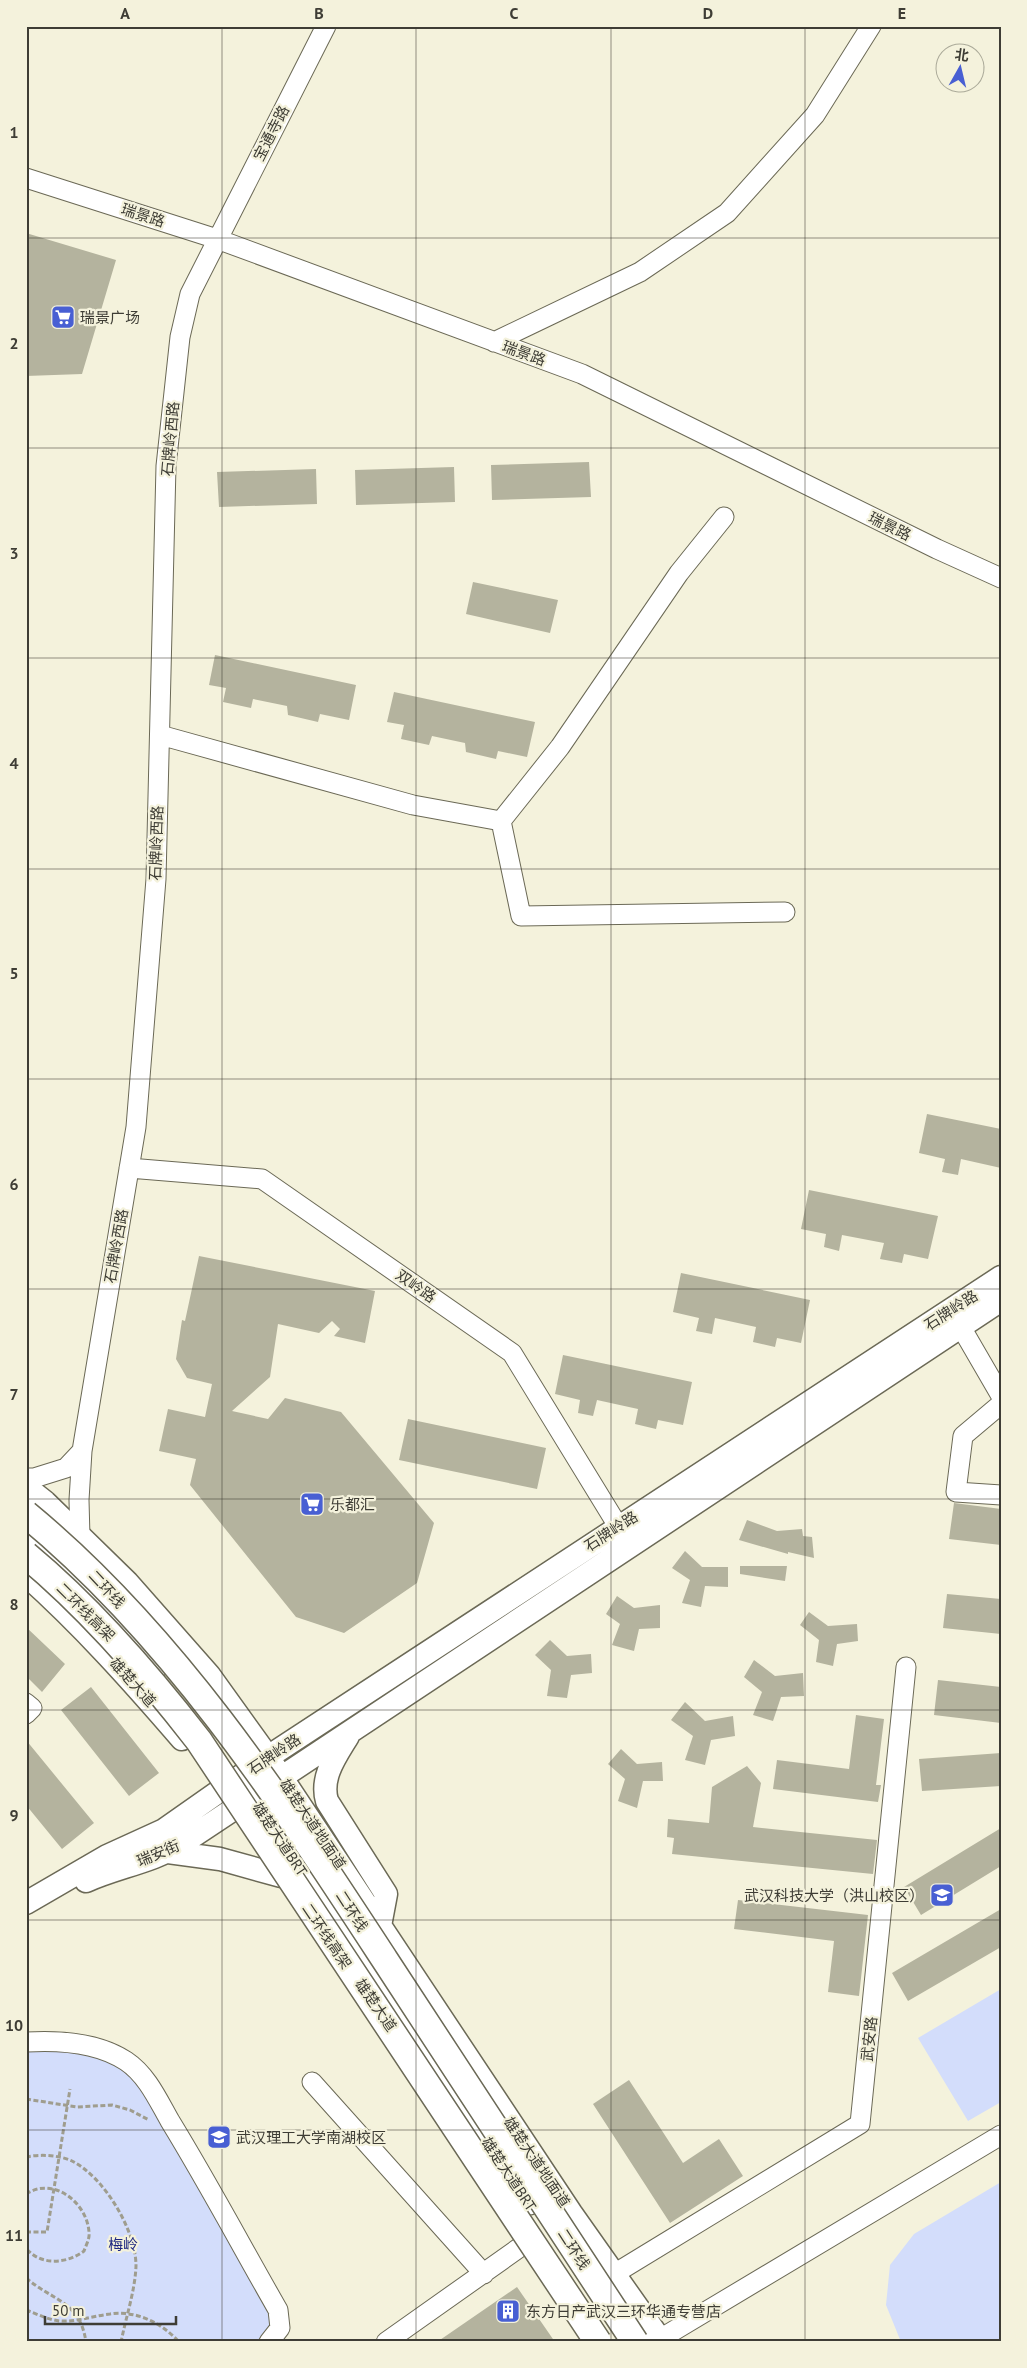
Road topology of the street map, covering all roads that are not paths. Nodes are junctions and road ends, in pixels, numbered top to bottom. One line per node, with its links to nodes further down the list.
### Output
1 (326, 26): 4 (street, 宝通寺路)
2 (871, 26): 5 (street)
3 (26, 178): 4 (street, 瑞景路)
4 (217, 239): 5 (street, 瑞景路); 8 (street, 石牌岭西路)
5 (494, 342): 7 (street, 瑞景路)
6 (724, 517): 9 (street)
7 (1001, 578)
8 (160, 735): 9 (street); 11 (street, 石牌岭西路)
9 (501, 821): 10 (street)
10 (785, 912)
11 (129, 1168): 17 (street, 石牌岭西路); 22 (street, 双岭路)
12 (1001, 1277): 14 (main road, 石牌岭路)
13 (1001, 1300): 14 (main road, 石牌岭路)
14 (956, 1318): 15 (street); 22 (main road, 石牌岭路); 31 (main road, 石牌岭路)
15 (1001, 1396)
16 (1001, 1404): 20 (street)
17 (82, 1451): 18 (street); 24 (street, 石牌岭西路)
18 (26, 1478)
19 (26, 1487): 24 (main road, 雄楚大道地面道)
20 (1001, 1495)
21 (26, 1514): 47 (highway, 二环线, bridge)
22 (618, 1526): 32 (main road, 石牌岭路)
23 (26, 1534): 34 (street)
24 (80, 1536): 32 (main road, 雄楚大道地面道)
25 (26, 1555): 35 (highway, 二环线高架, bridge)
26 (26, 1571): 35 (highway, bridge)
27 (26, 1575): 34 (main road, 雄楚大道)
28 (906, 1667): 46 (street, 武安路)
29 (26, 1703): 30 (street)
30 (26, 1714)
31 (350, 1732): 33 (main road, 石牌岭路); 40 (main road)
32 (268, 1757): 33 (main road, 雄楚大道地面道); 34 (main road, 石牌岭路)
33 (282, 1777): 35 (main road, 瑞安街); 40 (main road, 雄楚大道地面道)
34 (232, 1783): 35 (main road, 雄楚大道); 38 (main road, 瑞安街)
35 (248, 1809): 36 (main road, 瑞安街); 37 (main road, 雄楚大道); 50 (highway, 二环线高架, bridge); 52 (street, 雄楚大道BRT)
36 (168, 1852): 37 (main road); 39 (main road, 瑞安街)
37 (281, 1876): 44 (main road, 雄楚大道)
38 (26, 1903)
39 (26, 1916)
40 (380, 1926): 46 (main road, 雄楚大道地面道)
41 (26, 2042): 48 (street)
42 (312, 2082): 45 (street)
43 (1001, 2135): 47 (street)
44 (533, 2238): 45 (street); 51 (main road, 雄楚大道)
45 (484, 2274): 49 (street)
46 (614, 2274): 47 (main road, 雄楚大道地面道)
47 (652, 2341)
48 (269, 2342)
49 (386, 2342)
50 (598, 2342)
51 (603, 2342)
52 (623, 2342)

